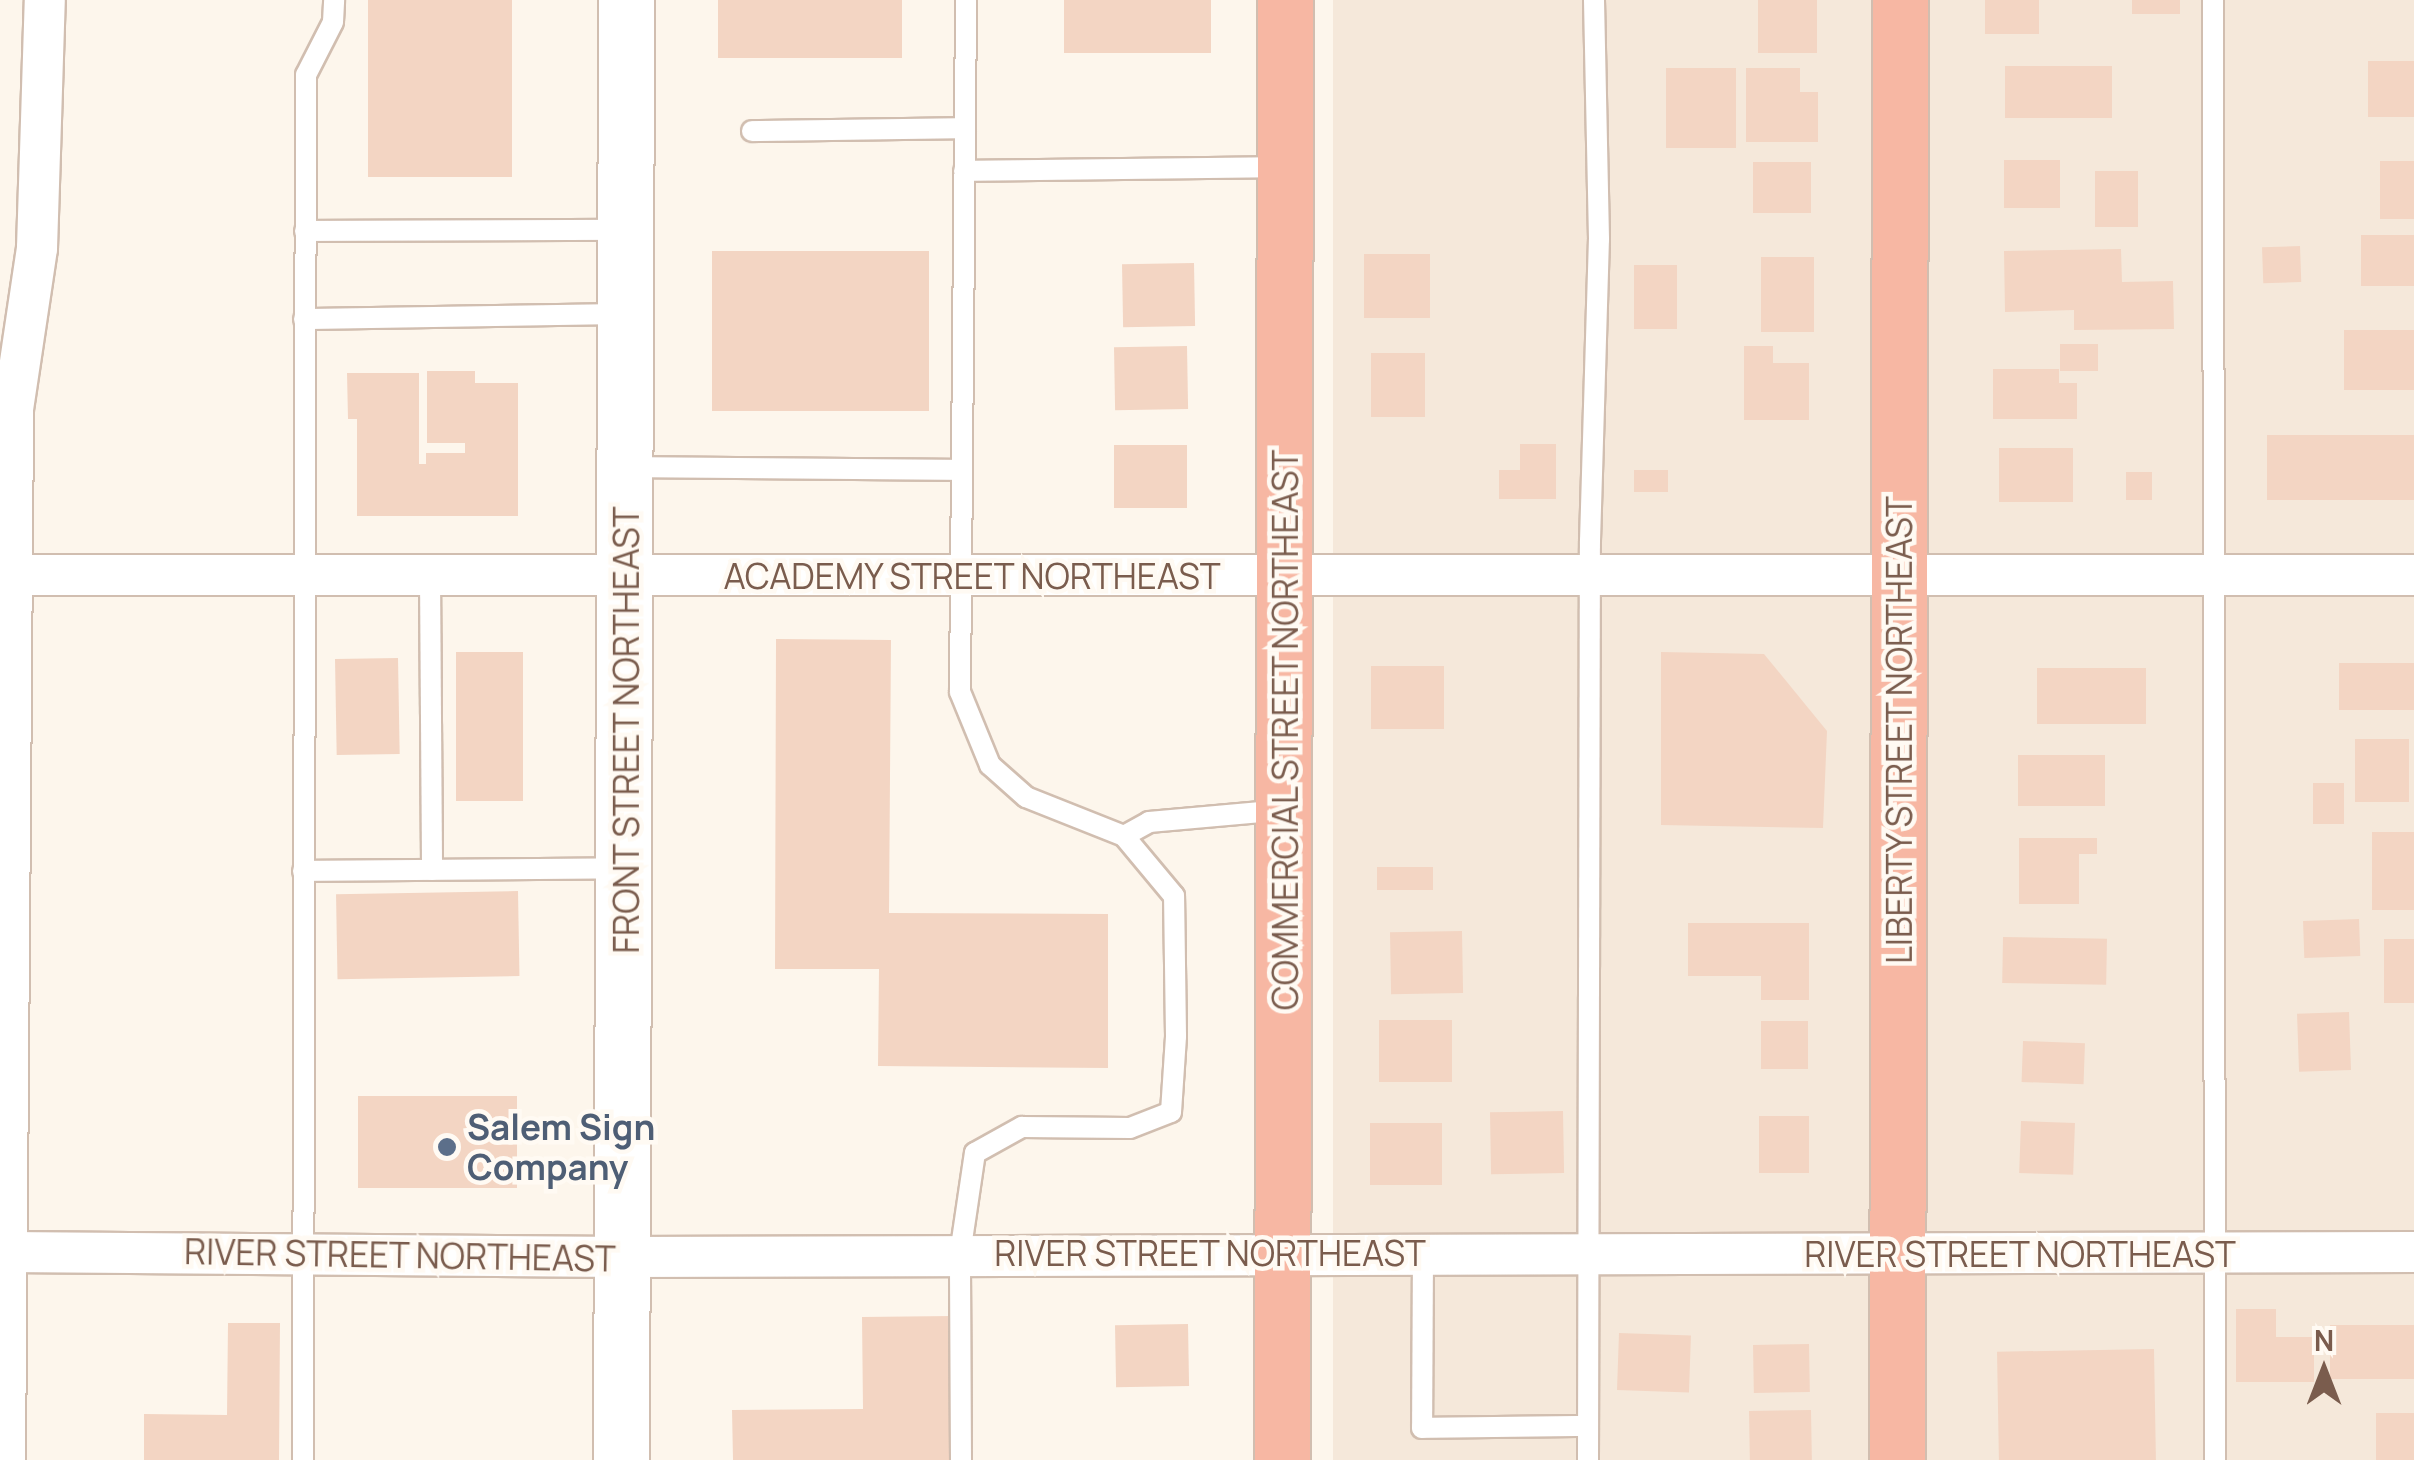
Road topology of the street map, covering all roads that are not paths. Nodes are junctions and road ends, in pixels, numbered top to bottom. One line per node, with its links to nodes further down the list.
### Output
1 (45, 0): 19 (street)
2 (334, 0): 14 (lane)
3 (626, 0): 13 (street, FRONT STREET NORTHEAST)
4 (966, 0): 9 (lane)
5 (1285, 0): 11 (highway, COMMERCIAL STREET NORTHEAST)
6 (1594, 0): 27 (lane)
7 (1900, 0): 28 (highway, LIBERTY STREET NORTHEAST)
8 (2213, 0): 25 (lane)
9 (965, 128): 10 (lane); 12 (lane)
10 (752, 131)
11 (1286, 166): 12 (lane); 26 (highway, COMMERCIAL STREET NORTHEAST)
12 (964, 171): 18 (lane)
13 (626, 230): 14 (lane); 15 (street, FRONT STREET NORTHEAST)
14 (305, 231): 16 (lane)
15 (626, 314): 16 (lane); 17 (street, FRONT STREET NORTHEAST)
16 (304, 319): 20 (lane)
17 (626, 467): 18 (lane); 22 (street, FRONT STREET NORTHEAST)
18 (961, 470): 24 (lane)
19 (11, 574): 20 (street, ACADEMY STREET NORTHEAST); 36 (street)
20 (302, 574): 21 (street, ACADEMY STREET NORTHEAST); 33 (lane)
21 (430, 574): 22 (street, ACADEMY STREET NORTHEAST); 32 (lane)
22 (626, 575): 24 (street, ACADEMY STREET NORTHEAST); 31 (street, FRONT STREET NORTHEAST)
23 (2414, 575): 25 (street, ACADEMY STREET NORTHEAST)
24 (960, 576): 26 (street, ACADEMY STREET NORTHEAST); 30 (lane)
25 (2215, 576): 28 (street, ACADEMY STREET NORTHEAST); 41 (lane)
26 (1287, 577): 27 (street, ACADEMY STREET NORTHEAST); 29 (highway, COMMERCIAL STREET NORTHEAST)
27 (1592, 578): 28 (street, ACADEMY STREET NORTHEAST); 39 (lane)
28 (1899, 579): 42 (highway, LIBERTY STREET NORTHEAST)
29 (1286, 810): 30 (lane); 34 (highway, COMMERCIAL STREET NORTHEAST)
30 (1124, 836): 40 (lane)
31 (626, 868): 32 (lane); 43 (street, FRONT STREET NORTHEAST)
32 (432, 870): 33 (lane)
33 (303, 871): 38 (lane)
34 (1283, 1251): 35 (street, RIVER STREET NORTHEAST); 40 (street, RIVER STREET NORTHEAST); 49 (highway, COMMERCIAL STREET NORTHEAST)
35 (1423, 1251): 39 (street, RIVER STREET NORTHEAST); 44 (lane)
36 (6, 1252): 38 (street, RIVER STREET NORTHEAST); 45 (street)
37 (2414, 1252): 41 (street, RIVER STREET NORTHEAST)
38 (304, 1253): 43 (street, RIVER STREET NORTHEAST); 46 (lane)
39 (1585, 1253): 42 (street, RIVER STREET NORTHEAST); 44 (lane)
40 (960, 1254): 43 (street, RIVER STREET NORTHEAST); 48 (lane)
41 (2215, 1254): 42 (street, RIVER STREET NORTHEAST); 52 (lane)
42 (1897, 1255): 51 (highway, LIBERTY STREET NORTHEAST)
43 (625, 1257): 47 (street, FRONT STREET NORTHEAST)
44 (1587, 1426): 50 (lane)
45 (4, 1460)
46 (303, 1460)
47 (622, 1460)
48 (961, 1460)
49 (1282, 1460)
50 (1588, 1460)
51 (1897, 1460)
52 (2215, 1460)

